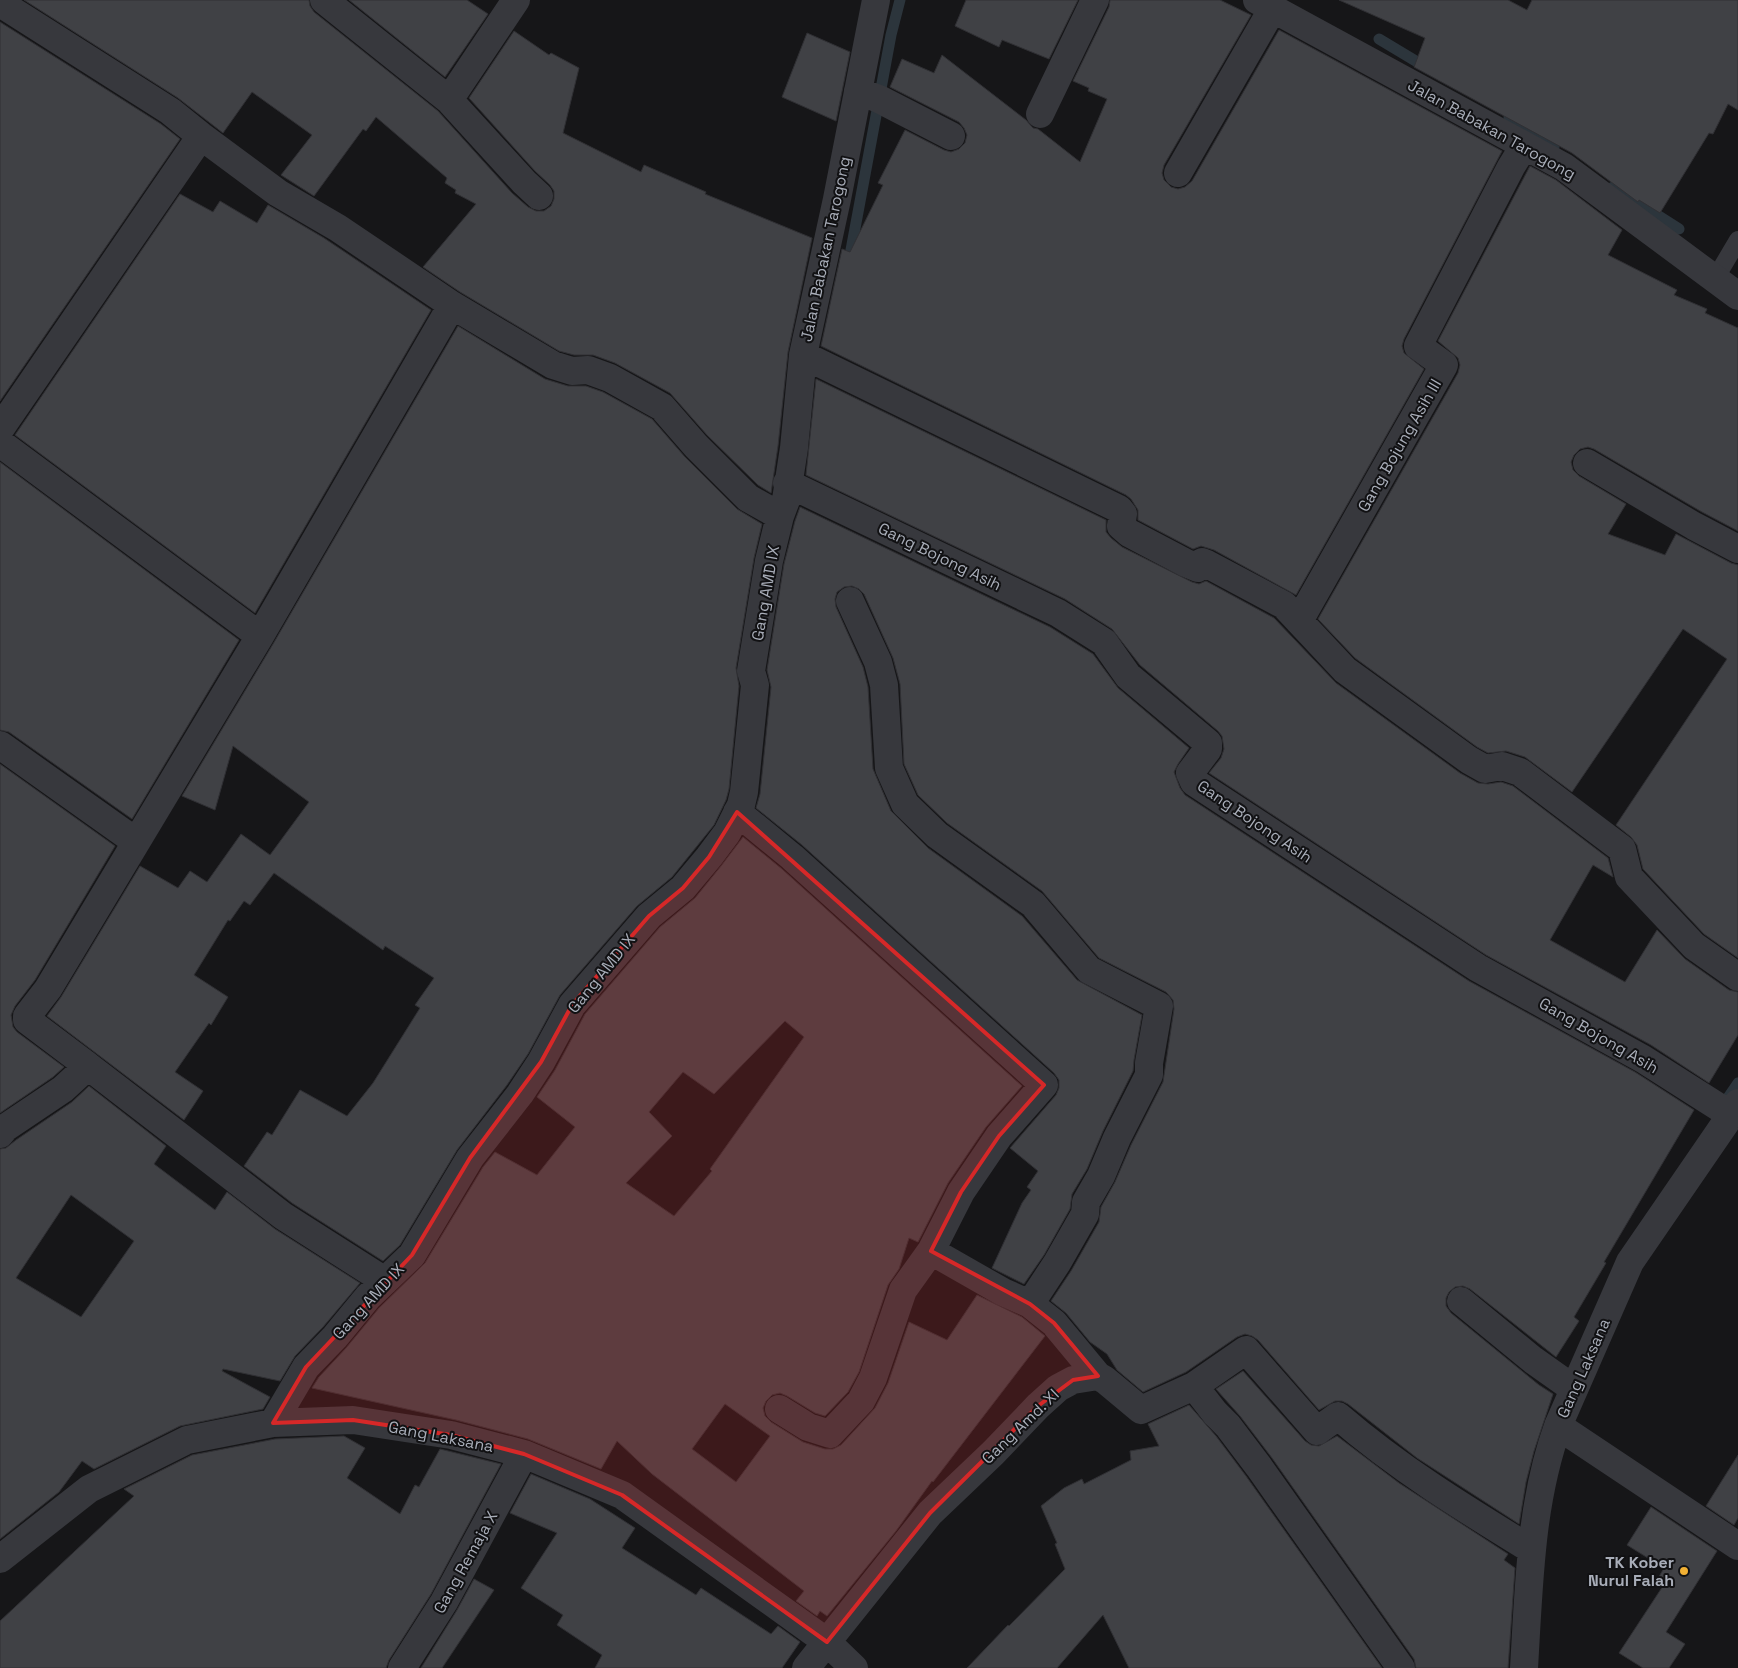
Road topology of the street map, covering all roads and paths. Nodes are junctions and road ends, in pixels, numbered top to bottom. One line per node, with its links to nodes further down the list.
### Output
1 (324, 0): 8 (street)
2 (516, 0): 8 (street)
3 (876, 0): 7 (street, Jalan Babakan Tarogong)
4 (1095, 0): 9 (street)
5 (0, 3): 10 (street)
6 (1265, 4): 12 (street, Jalan Babakan Tarogong); 13 (street)
7 (858, 91): 11 (street); 19 (street, Jalan Babakan Tarogong)
8 (449, 100): 14 (street)
9 (1040, 114)
10 (201, 136): 18 (street); 20 (street)
11 (951, 136)
12 (1524, 146): 16 (street, Jalan Babakan Tarogong); 26 (street, Gang Bojung Asih III)
13 (1178, 173)
14 (538, 196)
15 (1738, 240): 16 (lane)
16 (1715, 279): 17 (street, Jalan Babakan Tarogong)
17 (1738, 296)
18 (452, 305): 23 (street); 27 (street)
19 (803, 355): 23 (street, Jalan Babakan Tarogong); 26 (street)
20 (0, 429)
21 (0, 443): 27 (street)
22 (1587, 463): 24 (street)
23 (794, 497): 29 (street, Gang AMD IX); 33 (street, Gang Bojong Asih)
24 (1738, 549)
25 (850, 600): 38 (street)
26 (1300, 621): 31 (street)
27 (260, 636): 30 (street)
28 (0, 745): 30 (street)
29 (737, 812): 35 (street); 36 (street, Gang AMD IX)
30 (136, 841): 32 (street)
31 (1738, 977)
32 (88, 1066): 34 (street); 36 (street)
33 (1734, 1109): 41 (street, Gang Laksana)
34 (2, 1129)
35 (931, 1251): 38 (street); 42 (street)
36 (385, 1281): 43 (street, Gang AMD IX)
37 (1461, 1301): 41 (street)
38 (1030, 1304): 39 (street)
39 (1098, 1376): 40 (street); 49 (street, Gang Amd. XI)
40 (1194, 1386): 47 (street); 53 (street)
41 (1574, 1389): 44 (street, Gang Laksana)
42 (779, 1409)
43 (273, 1423): 45 (street, Gang Laksana); 48 (street, Gang Laksana)
44 (1558, 1426): 46 (street); 47 (street, Gang Laksana)
45 (524, 1454): 49 (street, Gang Laksana); 50 (street, Gang Remaja X)
46 (1738, 1546)
47 (1532, 1550): 54 (street, Gang Laksana)
48 (0, 1559)
49 (827, 1642): 51 (street, Gang Amd. XI); 52 (street, Gang Laksana)
50 (402, 1668)
51 (806, 1668)
52 (854, 1668)
53 (1402, 1668)
54 (1524, 1668)

